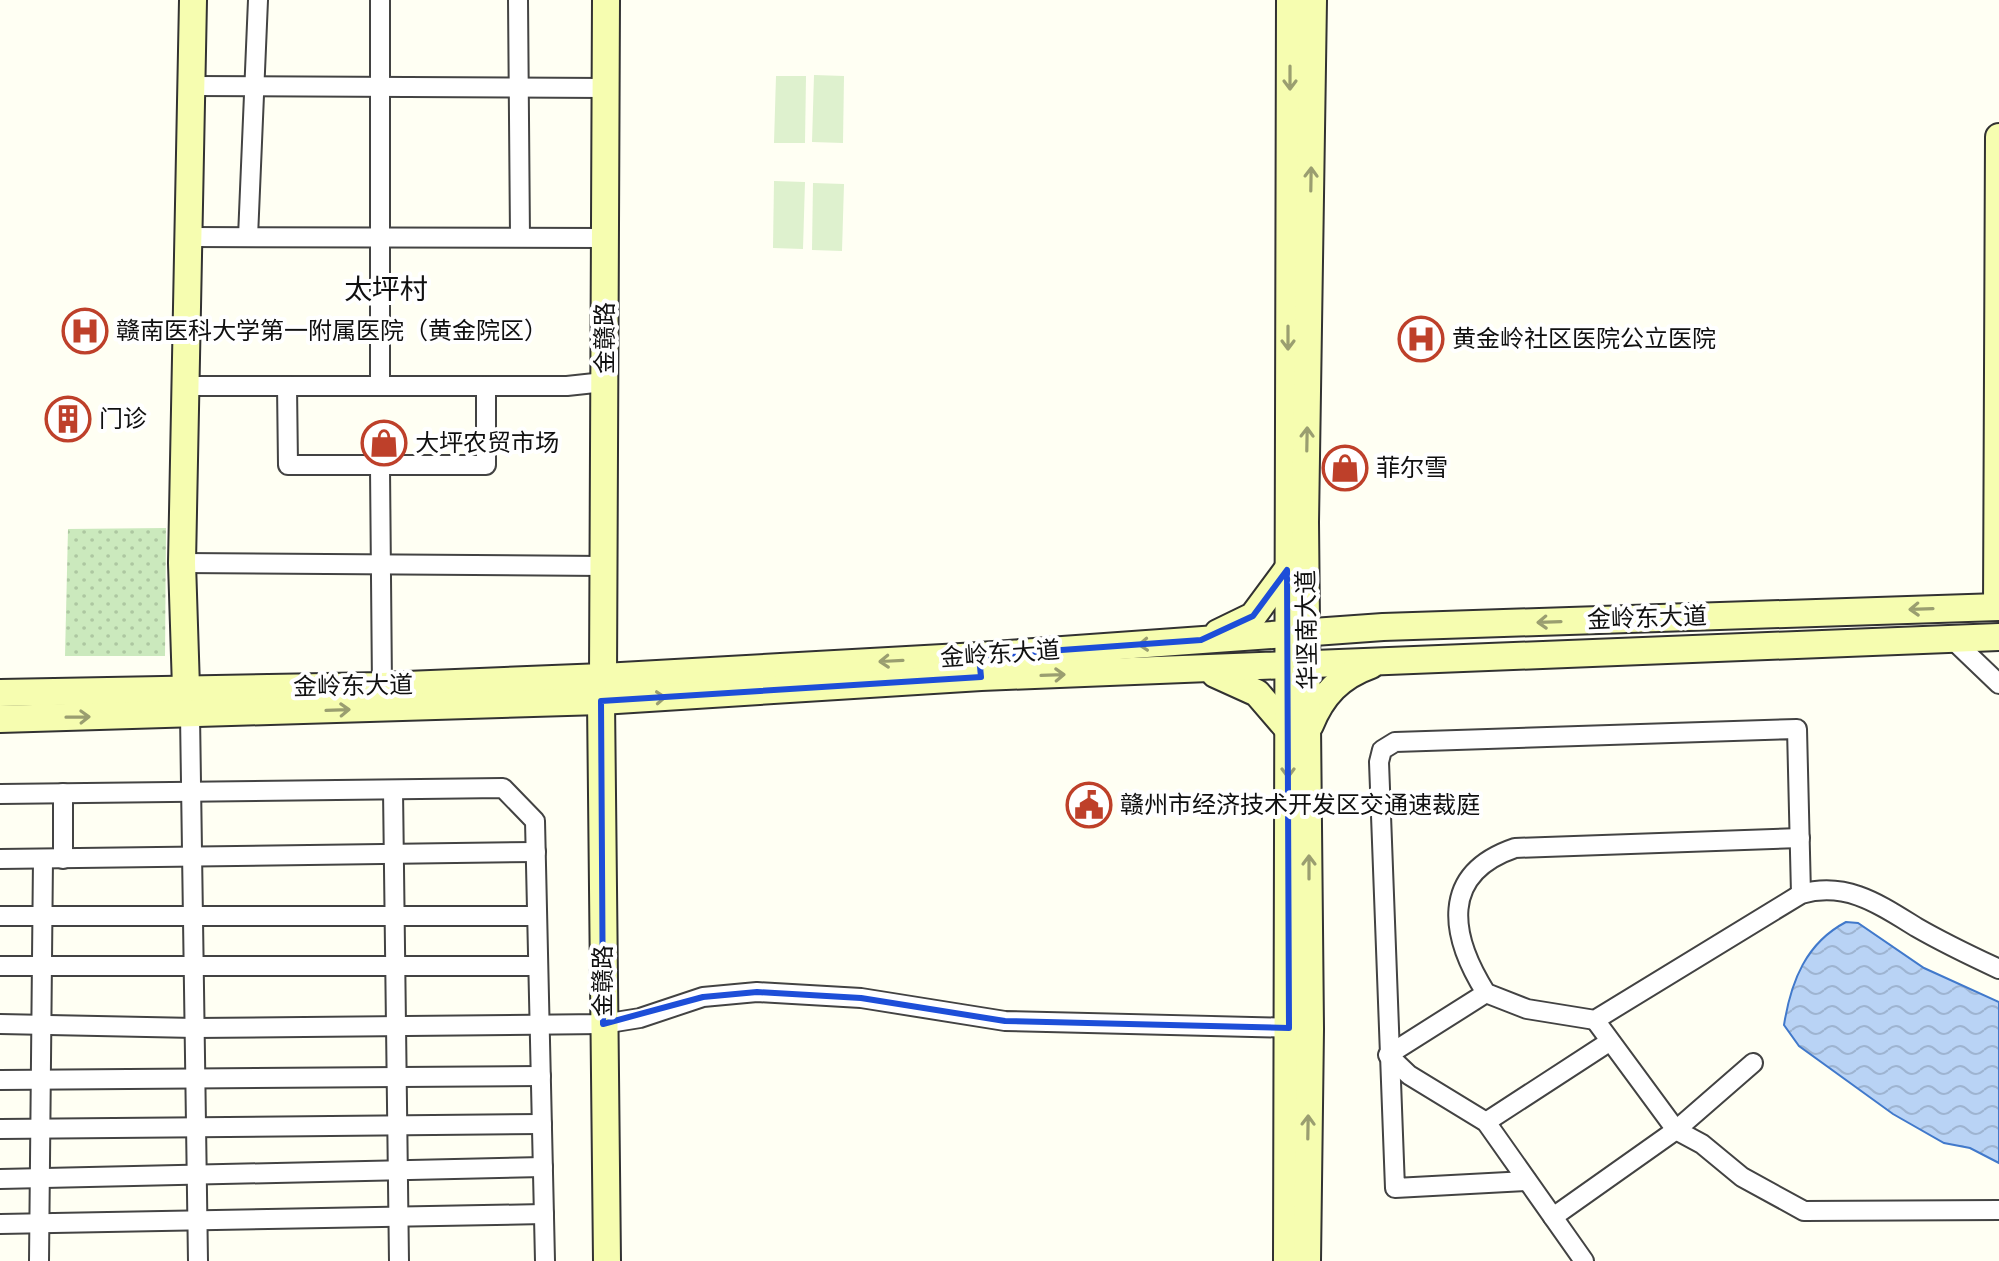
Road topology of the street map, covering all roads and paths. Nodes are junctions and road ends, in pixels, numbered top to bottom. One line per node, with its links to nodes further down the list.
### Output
1 (193, 0): 8 (main road)
2 (258, 0): 9 (street)
3 (380, 0): 10 (street)
4 (518, 0): 11 (street)
5 (606, 0): 12 (main road, 金赣路)
6 (1290, 0): 29 (main road, 华坚南大道, one-way to 29)
7 (1313, 0): 29 (main road, 华坚南大道, one-way to 7)
8 (194, 86): 9 (street); 14 (main road)
9 (254, 86): 10 (street); 15 (street)
10 (380, 87): 11 (street); 16 (street)
11 (518, 87): 12 (street); 17 (street)
12 (606, 88): 18 (main road, 金赣路)
13 (1999, 137): 19 (main road)
14 (190, 237): 15 (street); 21 (main road)
15 (248, 237): 16 (street)
16 (380, 237): 17 (street); 23 (street)
17 (520, 237): 18 (street)
18 (605, 238): 20 (main road, 金赣路)
19 (1998, 290): 30 (main road)
20 (604, 382): 24 (street); 28 (main road, 金赣路)
21 (187, 386): 22 (street); 26 (main road)
22 (287, 386): 23 (street); 25 (street)
23 (380, 386): 24 (street)
24 (486, 387): 25 (street)
25 (380, 468): 27 (street)
26 (182, 563): 27 (street); 42 (main road)
27 (380, 565): 28 (street); 41 (street)
28 (604, 566): 43 (main road, 金赣路)
29 (1296, 570): 31 (main road); 32 (main road, 华坚南大道); 35 (main road)
30 (1998, 607): 31 (main road, 金岭东大道, one-way to 31)
31 (1383, 627): 32 (main road, 金岭东大道)
32 (1297, 633): 35 (main road, 金岭东大道); 37 (main road, 华坚南大道)
33 (1999, 637): 34 (main road, 金岭东大道)
34 (1952, 639): 36 (main road, 金岭东大道); 40 (street)
35 (1201, 640): 38 (main road, 金岭东大道, one-way to 38)
36 (1383, 660): 37 (main road, 金岭东大道); 47 (main road)
37 (1298, 665): 39 (main road, 金岭东大道); 47 (main road, 华坚南大道)
38 (980, 667): 39 (main road, 金岭东大道, one-way to 39); 43 (main road, 金岭东大道)
39 (1200, 669): 47 (main road)
40 (1999, 684)
41 (382, 686): 42 (main road, 金岭东大道); 43 (main road, 金岭东大道)
42 (186, 688): 44 (main road, 金岭东大道)
43 (602, 689): 45 (main road, 金岭东大道, one-way to 43); 75 (main road, 金赣路)
44 (0, 693)
45 (190, 715): 46 (main road, 金岭东大道, one-way to 45); 49 (street)
46 (0, 719)
47 (1298, 728): 79 (main road, 华坚南大道)
48 (393, 790): 49 (street); 53 (street); 54 (street)
49 (194, 792): 50 (street); 55 (street)
50 (63, 793): 51 (street); 58 (street)
51 (0, 794)
52 (1800, 838): 59 (street); 71 (street); 81 (street)
53 (536, 852): 54 (street); 64 (street)
54 (394, 854): 55 (street); 63 (street)
55 (194, 857): 58 (street); 62 (street)
56 (0, 859): 57 (street)
57 (43, 859): 58 (street); 61 (street)
58 (63, 859)
59 (1801, 894): 70 (street); 72 (street)
60 (0, 916): 61 (street)
61 (42, 916): 62 (street); 66 (street)
62 (195, 916): 63 (street); 67 (street)
63 (395, 916): 64 (street); 68 (street)
64 (537, 916): 69 (street)
65 (0, 966): 66 (street)
66 (42, 966): 67 (street); 77 (street)
67 (195, 966): 68 (street); 78 (street)
68 (395, 966): 69 (street); 76 (street)
69 (537, 966): 74 (street)
70 (1999, 969)
71 (1486, 993): 72 (street); 81 (street)
72 (1595, 1020): 80 (street)
73 (0, 1024): 77 (street)
74 (539, 1024): 75 (street); 76 (street); 83 (street)
75 (603, 1024): 79 (street); 112 (main road, 金赣路)
76 (395, 1025): 78 (street); 84 (street)
77 (41, 1026): 78 (street); 87 (street)
78 (195, 1028): 85 (street)
79 (1300, 1028): 113 (main road, 华坚南大道); 114 (main road, 华坚南大道, one-way to 79)
80 (1609, 1042): 88 (street); 94 (street)
81 (1388, 1055): 88 (street); 100 (street)
82 (1753, 1063): 94 (street)
83 (541, 1076): 84 (street); 89 (street)
84 (397, 1077): 85 (street); 90 (street)
85 (196, 1079): 87 (street); 91 (street)
86 (0, 1080): 87 (street)
87 (40, 1080): 93 (street)
88 (1486, 1122): 100 (street)
89 (542, 1124): 90 (street); 95 (street)
90 (397, 1125): 91 (street); 96 (street)
91 (196, 1127): 93 (street); 97 (street)
92 (0, 1129): 93 (street)
93 (40, 1129): 98 (street)
94 (1676, 1130): 101 (street); 104 (street)
95 (543, 1167): 96 (street); 102 (street)
96 (398, 1170): 97 (street); 103 (street)
97 (197, 1175): 98 (street); 105 (street)
98 (40, 1178): 99 (street); 106 (street)
99 (0, 1179)
100 (1527, 1181): 104 (street)
101 (1999, 1210)
102 (544, 1214): 103 (street); 111 (street)
103 (399, 1217): 105 (street); 110 (street)
104 (1553, 1217): 115 (street)
105 (197, 1220): 106 (street); 109 (street)
106 (39, 1223): 107 (street); 108 (street)
107 (0, 1224)
108 (39, 1261)
109 (198, 1261)
110 (399, 1261)
111 (545, 1261)
112 (607, 1261)
113 (1287, 1261)
114 (1307, 1261)
115 (1584, 1261)

